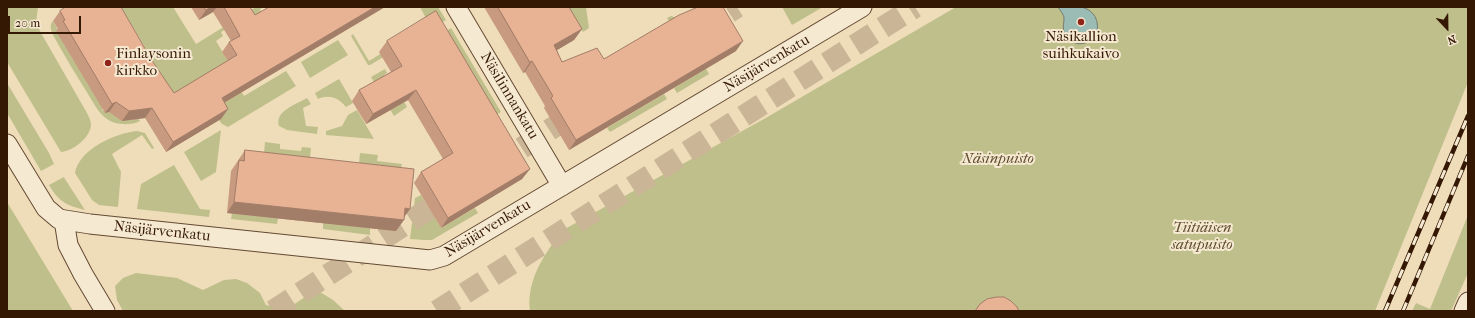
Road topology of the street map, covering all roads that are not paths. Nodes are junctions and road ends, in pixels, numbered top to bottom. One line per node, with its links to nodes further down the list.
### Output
1 (456, 7): 4 (street, Näsilinnankatu)
2 (862, 7): 4 (street, Näsijärvenkatu)
3 (7, 144): 5 (street)
4 (562, 186): 5 (street, Näsijärvenkatu)
5 (64, 220): 7 (street)
6 (1468, 302): 8 (street)
7 (105, 311)
8 (1464, 311)

